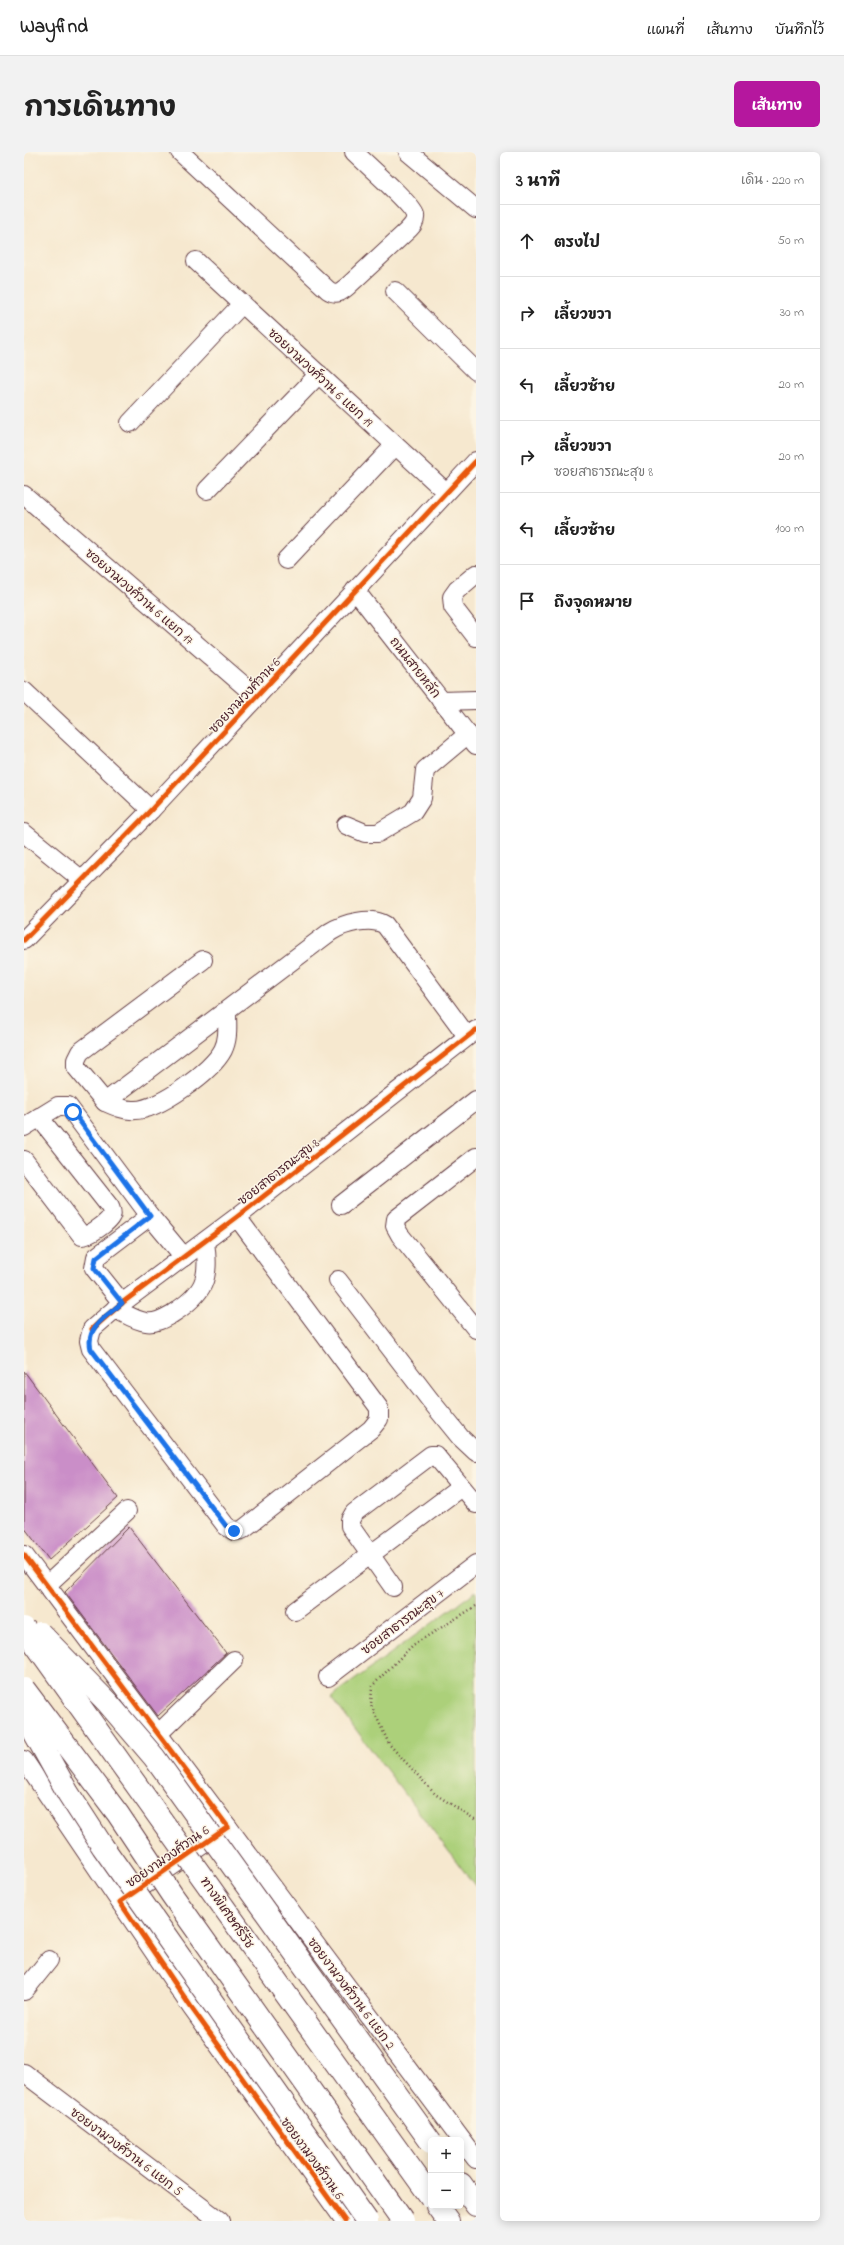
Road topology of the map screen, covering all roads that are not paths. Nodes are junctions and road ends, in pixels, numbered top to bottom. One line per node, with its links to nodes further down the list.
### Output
1 (180, 152): 2 (street)
2 (354, 152)
3 (408, 152): 4 (street)
4 (476, 209)
5 (196, 261): 7 (street, ซอยงามวงศ์วาน 6 แยก 19)
6 (395, 291): 8 (street)
7 (242, 304): 9 (street, ซอยงามวงศ์วาน 6 แยก 19); 10 (street)
8 (476, 371)
9 (319, 374): 11 (street, ซอยงามวงศ์วาน 6 แยก 19); 13 (street)
10 (130, 423)
11 (395, 445): 14 (street, ซอยงามวงศ์วาน 6 แยก 19); 16 (street)
12 (476, 461): 14 (street, ซอยงามวงศ์วาน 6)
13 (206, 490)
14 (446, 492): 18 (street, ซอยงามวงศ์วาน 6)
15 (24, 495): 21 (street, ซอยงามวงศ์วาน 6 แยก 17)
16 (286, 560)
17 (476, 574): 19 (street)
18 (355, 590): 21 (street, ซอยงามวงศ์วาน 6); 22 (street, ถนนสายหลัก)
19 (476, 637)
20 (24, 691): 25 (street)
21 (257, 697): 25 (street, ซอยงามวงศ์วาน 6)
22 (441, 700): 23 (street); 24 (street, ถนนสายหลัก)
23 (476, 700)
24 (472, 740): 26 (street)
25 (151, 810): 28 (street, ซอยงามวงศ์วาน 6)
26 (346, 825)
27 (24, 833): 28 (street)
28 (82, 880): 29 (street, ซอยงามวงศ์วาน 6)
29 (24, 940)
30 (203, 960): 34 (street)
31 (227, 1011): 32 (street); 34 (street); 34 (street)
32 (472, 1033): 41 (street, ซอยสาธารณะสุข 8)
33 (476, 1100): 39 (street)
34 (105, 1102)
35 (40, 1117): 36 (street); 38 (street); 40 (street)
36 (24, 1127)
37 (476, 1157): 46 (street)
38 (24, 1160)
39 (341, 1205)
40 (150, 1216): 43 (street); 45 (street)
41 (237, 1217): 42 (street, ซอยสาธารณะสุข 8); 45 (street, ซอยสาธารณะสุข 8)
42 (205, 1242): 43 (street, ซอยสาธารณะสุข 8); 45 (street)
43 (184, 1257): 45 (street, ซอยสาธารณะสุข 8)
44 (338, 1280): 47 (street)
45 (119, 1306)
46 (476, 1329)
47 (476, 1452)
48 (461, 1487): 49 (street); 52 (street); 52 (street)
49 (476, 1504)
50 (127, 1511): 54 (street)
51 (24, 1555): 54 (street, ซอยงามวงศ์วาน 6)
52 (370, 1556): 55 (street); 56 (street)
53 (476, 1564): 60 (street, ซอยสาธารณะสุข 7)
54 (46, 1585): 63 (street, ซอยงามวงศ์วาน 6)
55 (394, 1587)
56 (295, 1611)
57 (24, 1616): 70 (highway, bridge)
58 (24, 1628): 73 (highway, ทางพิเศษศรีรัช, bridge)
59 (234, 1660): 63 (street)
60 (328, 1677)
61 (24, 1689): 79 (highway, bridge)
62 (24, 1714): 78 (highway, bridge)
63 (158, 1734): 65 (street, ซอยงามวงศ์วาน 6)
64 (24, 1760): 66 (street)
65 (228, 1827): 66 (street, ซอยงามวงศ์วาน 6); 71 (street, ซอยงามวงศ์วาน 6 แยก 2)
66 (120, 1902): 77 (street, ซอยงามวงศ์วาน 6)
67 (49, 1960): 68 (street)
68 (24, 1991)
69 (29, 2077): 76 (street, ซอยงามวงศ์วาน 6 แยก 5)
70 (428, 2138)
71 (473, 2149)
72 (464, 2188): 74 (highway)
73 (428, 2193)
74 (476, 2205)
75 (439, 2209): 80 (highway)
76 (220, 2221)
77 (345, 2221)
78 (367, 2221)
79 (403, 2221)
80 (448, 2221)

